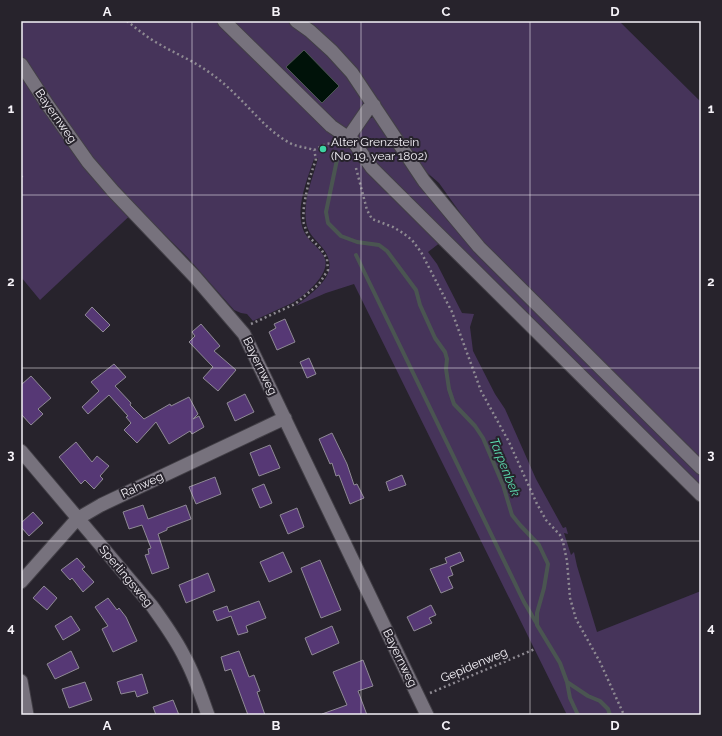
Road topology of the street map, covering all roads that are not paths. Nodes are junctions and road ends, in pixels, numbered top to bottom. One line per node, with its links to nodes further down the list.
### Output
1 (224, 21): 5 (street)
2 (296, 21): 4 (street)
3 (21, 64): 6 (street, Bayernweg)
4 (374, 105): 5 (street); 8 (street)
5 (344, 140): 9 (street)
6 (285, 418): 10 (street, Rahweg); 15 (street, Bayernweg)
7 (21, 451): 10 (street, Sperlingsweg)
8 (701, 468)
9 (701, 495)
10 (77, 519): 11 (street, Rahweg); 14 (street, Sperlingsweg)
11 (21, 582)
12 (21, 681): 13 (street)
13 (27, 715)
14 (208, 715)
15 (427, 715)

